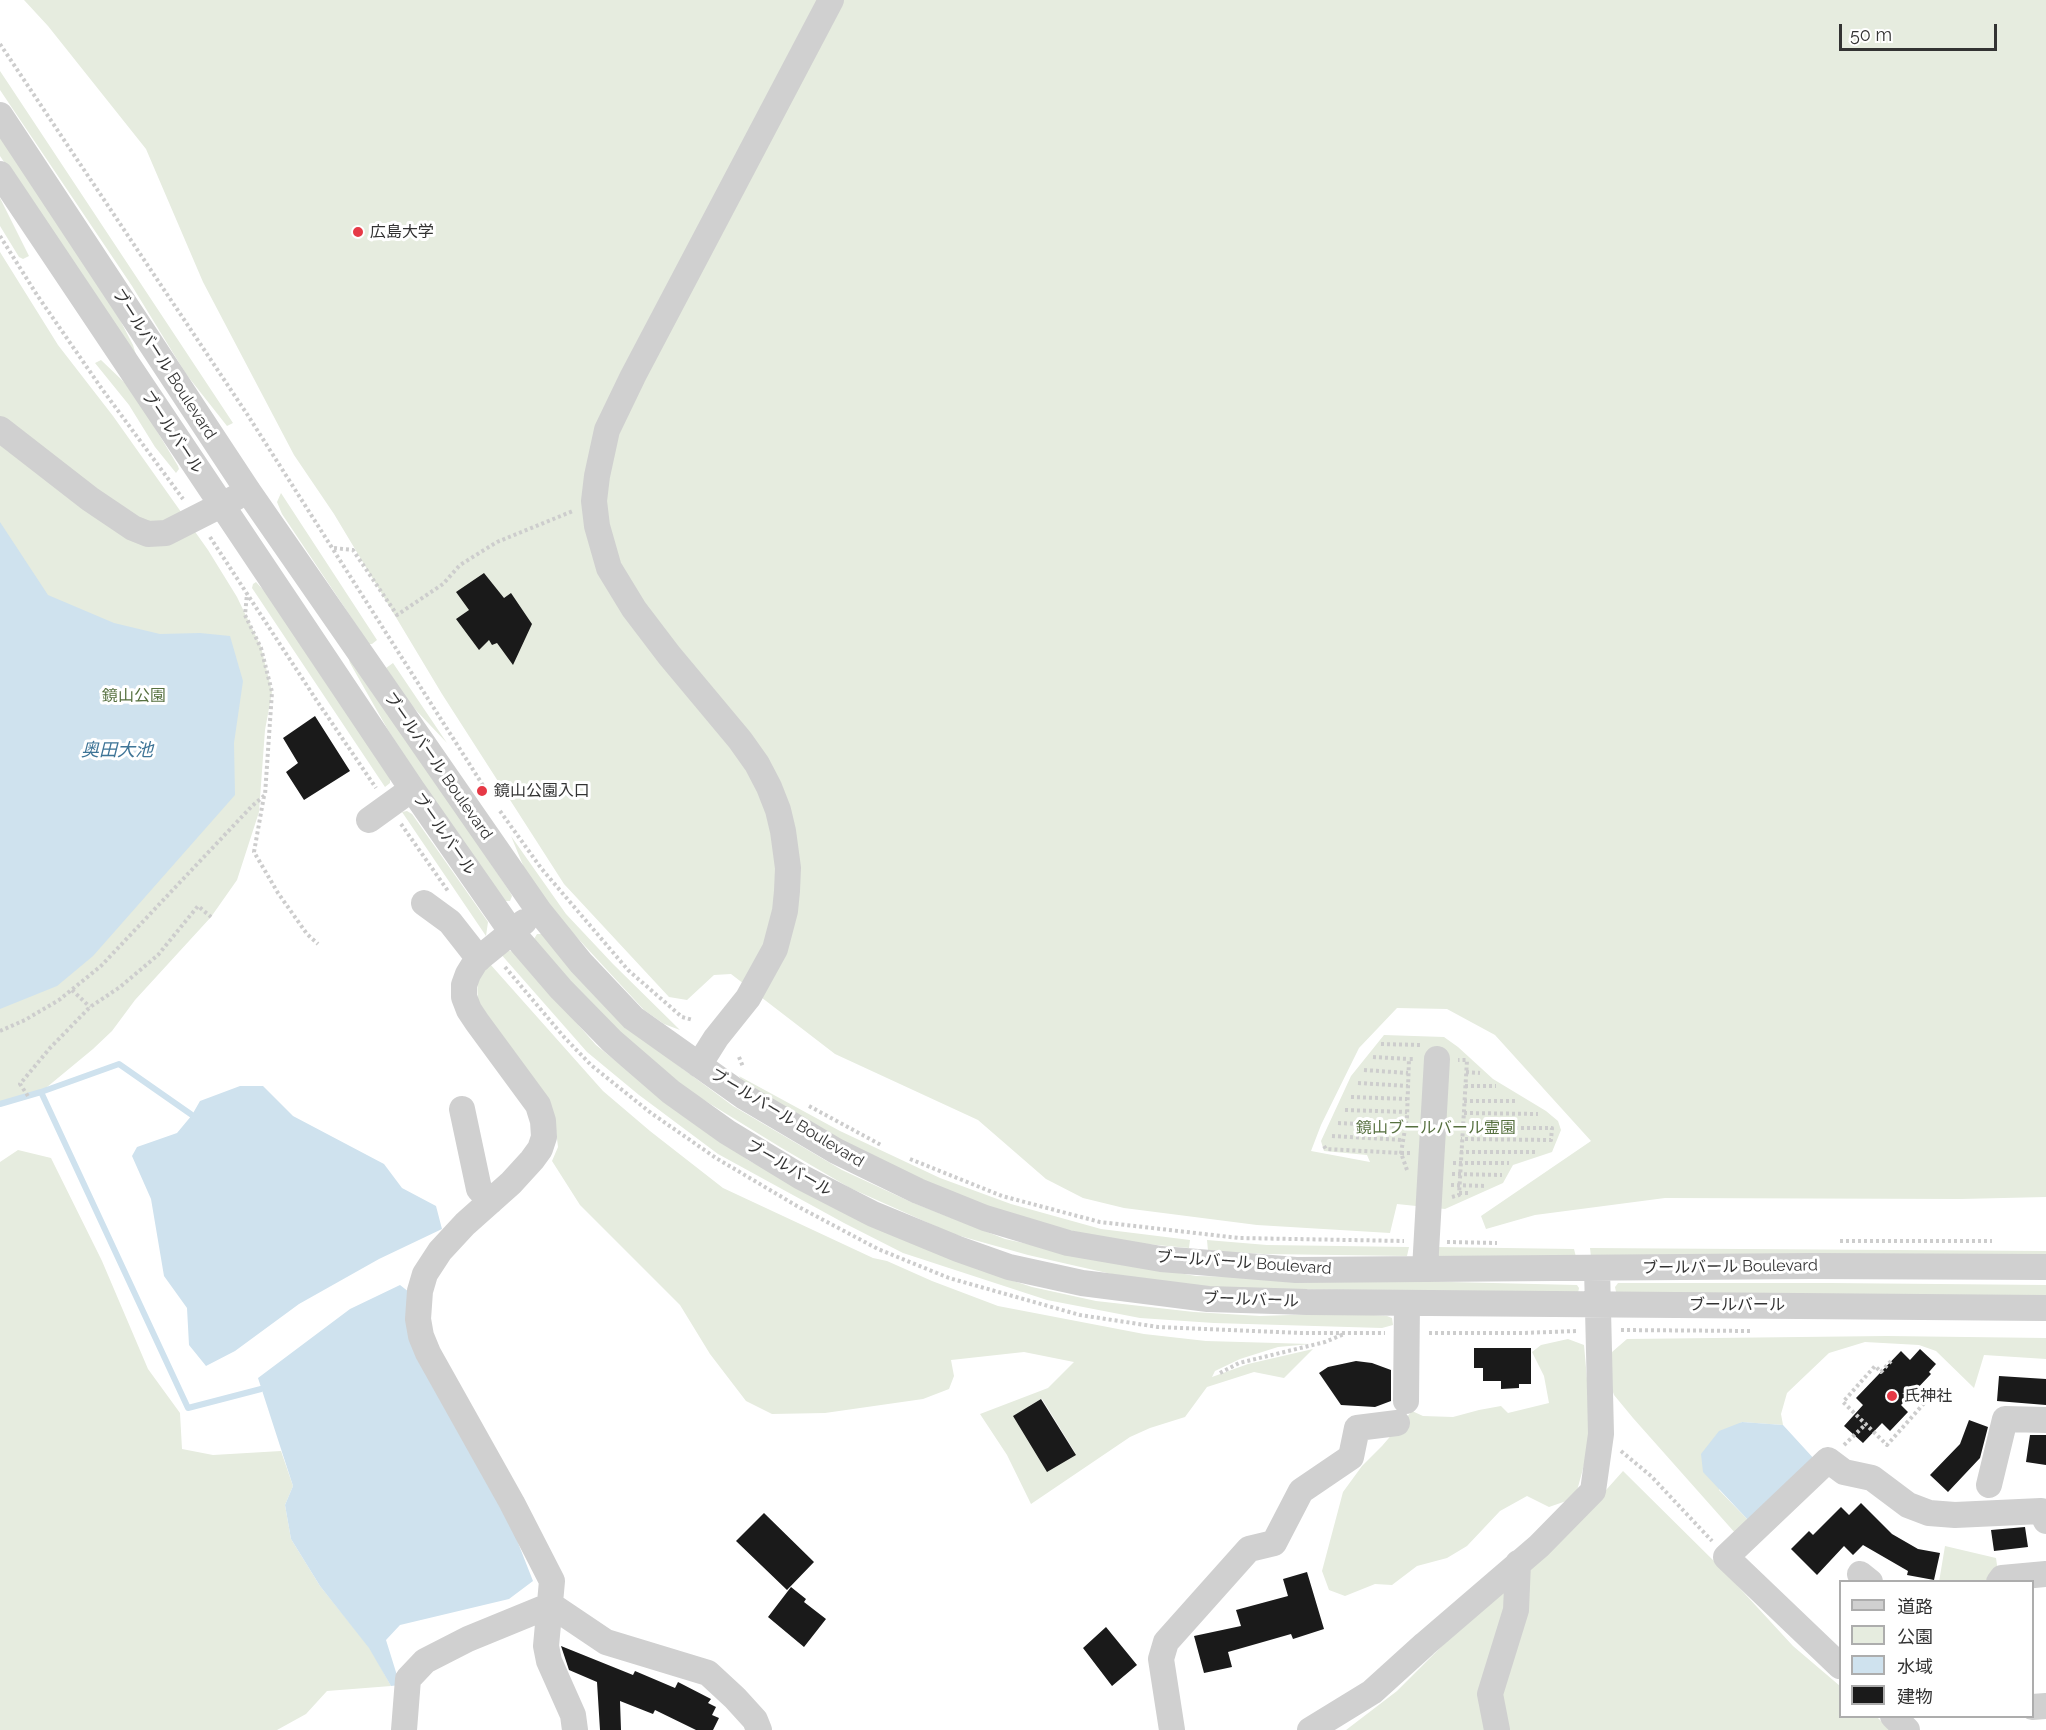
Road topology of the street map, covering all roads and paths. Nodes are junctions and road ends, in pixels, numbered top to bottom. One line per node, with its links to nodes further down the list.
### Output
1 (831, 0): 33 (street)
2 (0, 44): 11 (path)
3 (0, 115): 7 (street, ブールバール Boulevard)
4 (0, 174): 8 (street, ブールバール)
5 (0, 236): 10 (path)
6 (0, 429): 10 (street)
7 (248, 491): 8 (street); 20 (street, ブールバール Boulevard)
8 (221, 505): 10 (street); 13 (street, ブールバール)
9 (581, 508): 11 (path)
10 (197, 518): 12 (path)
11 (333, 548): 14 (path)
12 (247, 593): 15 (path); 17 (path)
13 (412, 789): 17 (street); 22 (street, ブールバール)
14 (486, 790)
15 (264, 795): 23 (path); 25 (path)
16 (500, 810): 27 (path)
17 (378, 813): 18 (path)
18 (452, 896)
19 (424, 903): 24 (street)
20 (539, 911): 22 (street); 33 (street, ブールバール Boulevard)
21 (211, 917): 26 (path)
22 (512, 931): 24 (street); 78 (street, ブールバール)
23 (318, 944)
24 (484, 954): 70 (street); 83 (path)
25 (72, 990): 26 (path); 28 (path)
26 (90, 1007): 43 (path)
27 (693, 1020)
28 (0, 1031)
29 (739, 1057): 34 (path)
30 (1373, 1057): 31 (path)
31 (1409, 1059)
32 (1437, 1059): 71 (street)
33 (699, 1065): 77 (street, ブールバール Boulevard)
34 (744, 1070)
35 (1364, 1070): 37 (path)
36 (1466, 1072): 38 (path)
37 (1408, 1073)
38 (1480, 1073)
39 (1358, 1083): 40 (path)
40 (1408, 1086)
41 (1465, 1086): 42 (path)
42 (1496, 1086)
43 (28, 1096)
44 (1351, 1097): 45 (path)
45 (1407, 1099)
46 (1464, 1101): 47 (path)
47 (1518, 1101)
48 (803, 1102): 58 (path)
49 (462, 1109): 70 (street)
50 (1345, 1110): 53 (path)
51 (1538, 1114): 54 (path)
52 (1338, 1123): 53 (path)
53 (1405, 1126): 57 (path)
54 (1463, 1128): 56 (path); 56 (path)
55 (1332, 1136): 57 (path)
56 (1463, 1139): 60 (path)
57 (1403, 1140): 59 (path)
58 (882, 1145)
59 (1324, 1146)
60 (1462, 1152): 61 (path); 63 (path)
61 (1538, 1152)
62 (902, 1156): 71 (path)
63 (1461, 1163): 64 (path); 65 (path)
64 (1509, 1163)
65 (1460, 1174): 66 (path); 67 (path)
66 (1502, 1175)
67 (1460, 1185): 68 (path); 69 (path)
68 (1487, 1186)
69 (1469, 1193)
70 (491, 1200): 98 (street)
71 (1427, 1241): 74 (path); 77 (street)
72 (1831, 1241): 73 (path)
73 (1999, 1242)
74 (1505, 1244)
75 (2046, 1267): 76 (street, ブールバール Boulevard)
76 (1597, 1268): 77 (street, ブールバール Boulevard); 79 (street)
77 (1425, 1269)
78 (1407, 1303): 79 (street, ブールバール); 84 (street)
79 (1596, 1304): 80 (street, ブールバール); 81 (street)
80 (2046, 1308)
81 (1599, 1330): 82 (path); 84 (path); 90 (street)
82 (1758, 1331)
83 (1347, 1333): 84 (path); 86 (path)
84 (1407, 1333): 104 (street)
85 (1891, 1360): 89 (path)
86 (1220, 1373)
87 (1935, 1391): 89 (path)
88 (2046, 1420): 92 (street)
89 (1866, 1424): 91 (path)
90 (1601, 1434): 94 (path); 95 (street)
91 (1828, 1460): 93 (street); 94 (street)
92 (1989, 1485)
93 (2046, 1521)
94 (1726, 1557): 99 (street)
95 (1518, 1563): 105 (street); 106 (street)
96 (2046, 1574): 97 (street)
97 (2000, 1580)
98 (551, 1605): 101 (street); 102 (street); 103 (street)
99 (1839, 1665)
100 (1895, 1718): 107 (street)
101 (404, 1730)
102 (575, 1730)
103 (759, 1730)
104 (1172, 1730)
105 (1310, 1730)
106 (1497, 1730)
107 (1907, 1730)

